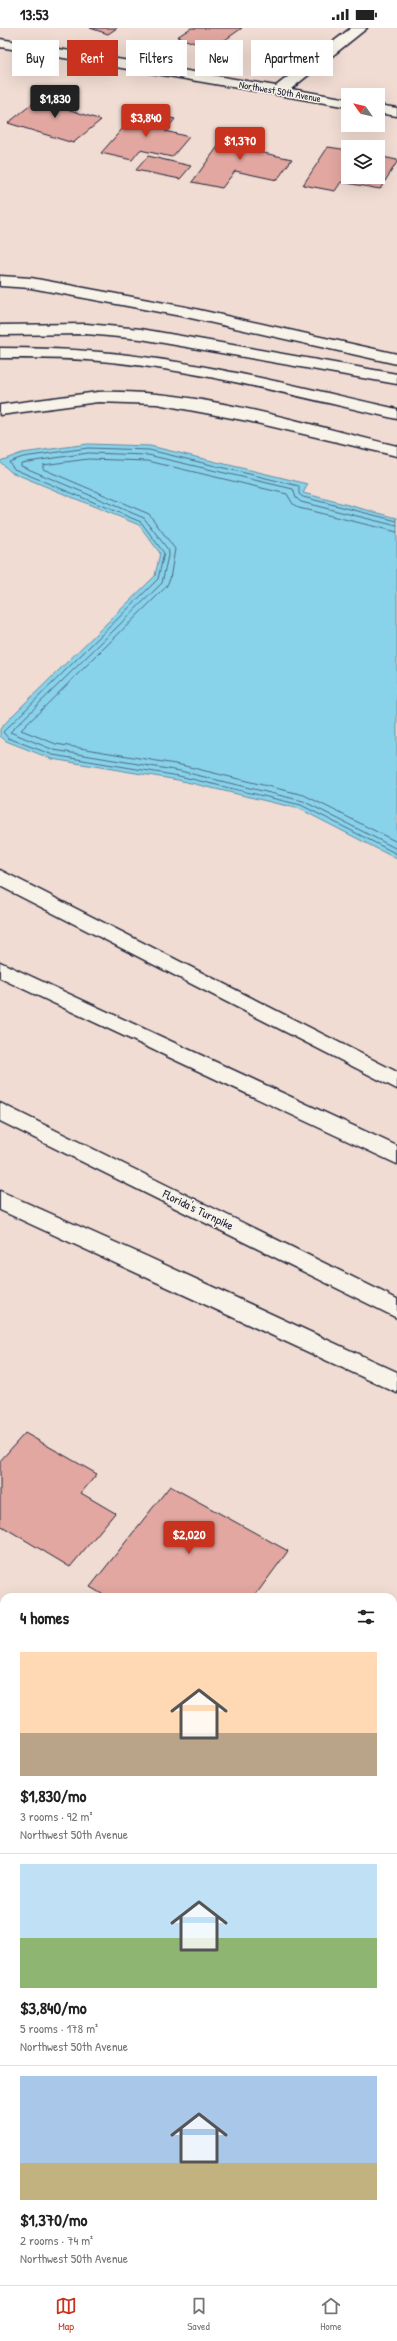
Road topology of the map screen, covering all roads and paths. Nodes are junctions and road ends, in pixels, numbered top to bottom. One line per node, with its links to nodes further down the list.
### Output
1 (360, 28): 3 (main road)
2 (0, 43): 3 (main road, Northwest 50th Avenue)
3 (279, 91): 4 (main road, Northwest 50th Avenue)
4 (341, 102)
5 (385, 110): 6 (main road)
6 (397, 112)
7 (0, 281): 10 (main road)
8 (0, 330): 11 (main road)
9 (0, 352): 13 (main road)
10 (397, 359)
11 (397, 379)
12 (0, 410): 14 (main road)
13 (397, 414)
14 (397, 451)
15 (0, 877): 17 (main road)
16 (0, 969): 19 (main road)
17 (397, 1081)
18 (0, 1111): 21 (main road, Florida's Turnpike)
19 (397, 1156)
20 (0, 1200): 22 (main road)
21 (397, 1309)
22 (397, 1383)

